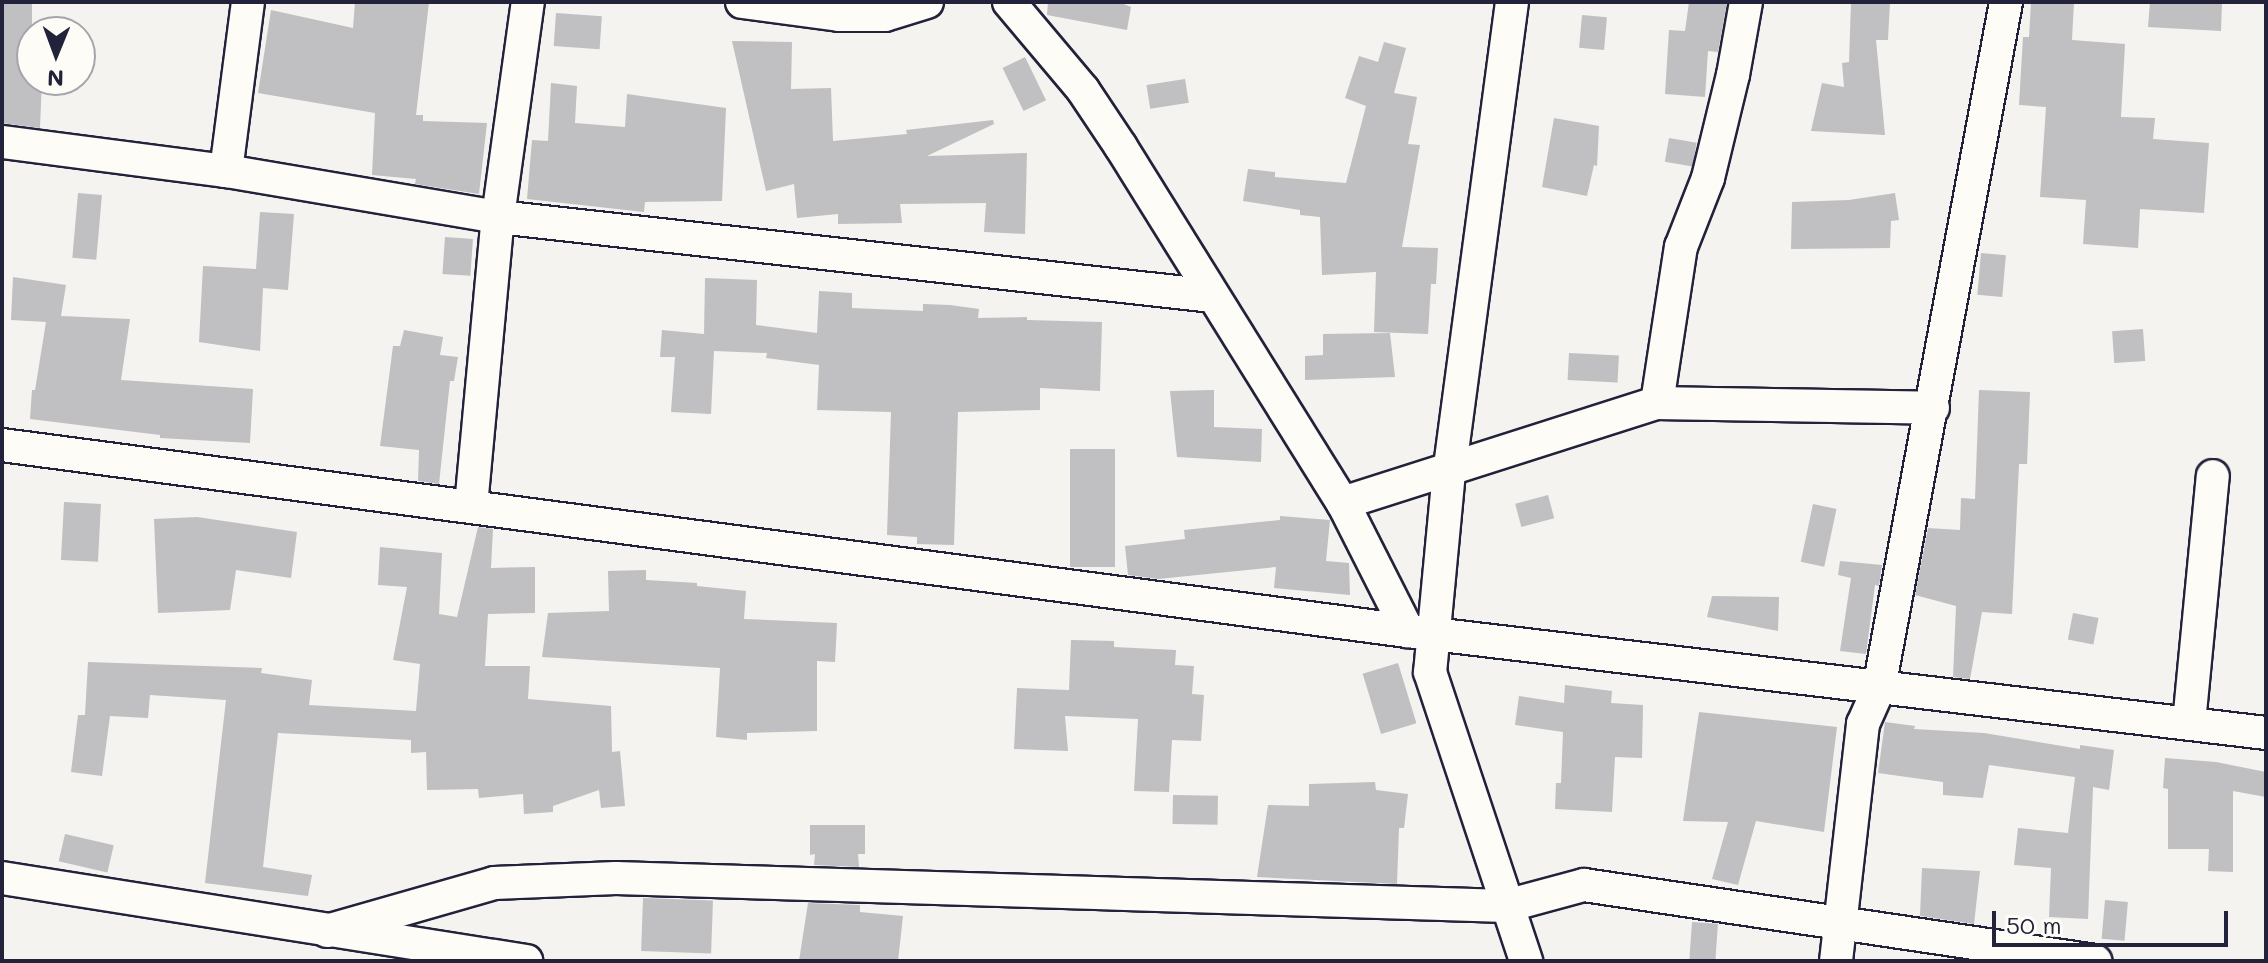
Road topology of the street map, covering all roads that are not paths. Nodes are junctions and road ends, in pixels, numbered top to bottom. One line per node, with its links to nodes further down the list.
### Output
1 (248, 2): 10 (street)
2 (528, 2): 11 (street)
3 (742, 2): 4 (street)
4 (927, 2)
5 (1009, 2): 12 (street)
6 (1512, 2): 16 (street)
7 (1746, 2): 13 (street)
8 (2006, 2): 14 (street)
9 (2, 142): 10 (street)
10 (226, 171): 11 (street)
11 (498, 217): 12 (street); 19 (street)
12 (1212, 296): 18 (street)
13 (1657, 403): 14 (street); 16 (street)
14 (1933, 408): 21 (street)
15 (2, 445): 19 (street)
16 (1449, 472): 18 (street); 20 (street)
17 (2213, 476): 22 (street)
18 (1343, 503): 20 (street)
19 (471, 506): 20 (street)
20 (1421, 633): 21 (street); 25 (street)
21 (1879, 688): 22 (street); 26 (street)
22 (2189, 723): 23 (street)
23 (2266, 733)
24 (2, 878): 27 (street)
25 (1506, 906): 26 (street); 27 (street); 29 (street)
26 (1841, 922): 30 (street); 31 (street)
27 (327, 931): 28 (street)
28 (526, 961)
29 (1526, 961)
30 (1836, 961)
31 (2095, 961)

